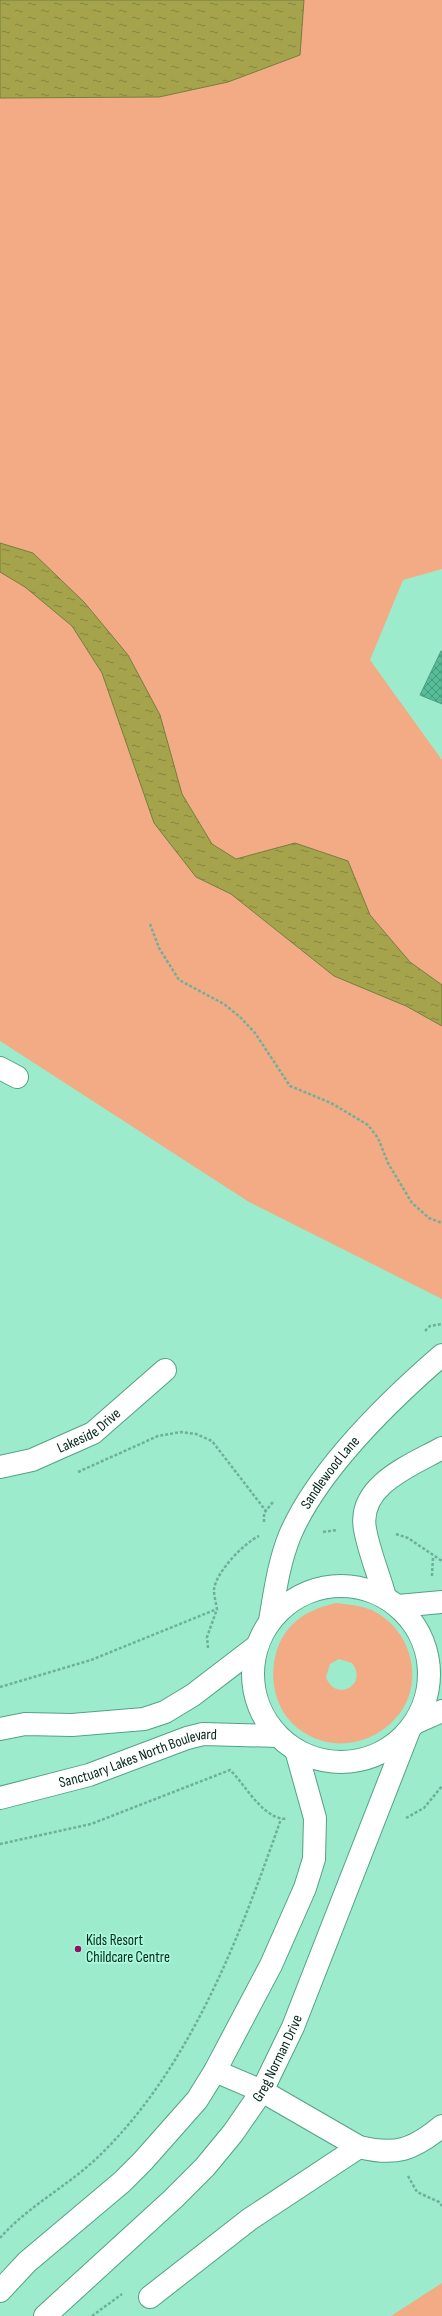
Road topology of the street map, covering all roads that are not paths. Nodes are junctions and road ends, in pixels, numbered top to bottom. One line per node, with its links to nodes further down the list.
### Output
1 (442, 1355): 7 (street, Sandlewood Lane)
2 (165, 1370): 4 (street, Lakeside Drive)
3 (442, 1448): 5 (street)
4 (0, 1466)
5 (392, 1602): 6 (street); 7 (street); 10 (street, Greg Norman Drive)
6 (442, 1602)
7 (270, 1621): 8 (street)
8 (257, 1646): 11 (street); 12 (street)
9 (442, 1711): 10 (street)
10 (413, 1727): 13 (street); 16 (street, Greg Norman Drive)
11 (0, 1729)
12 (278, 1736): 13 (street); 14 (street, Sanctuary Lakes North Boulevard)
13 (296, 1750): 15 (street)
14 (0, 1798)
15 (215, 2071): 16 (street); 19 (street)
16 (262, 2090): 18 (street); 21 (street, Greg Norman Drive)
17 (442, 2126): 18 (street)
18 (359, 2147): 20 (street)
19 (0, 2291)
20 (150, 2297)
21 (46, 2316)

